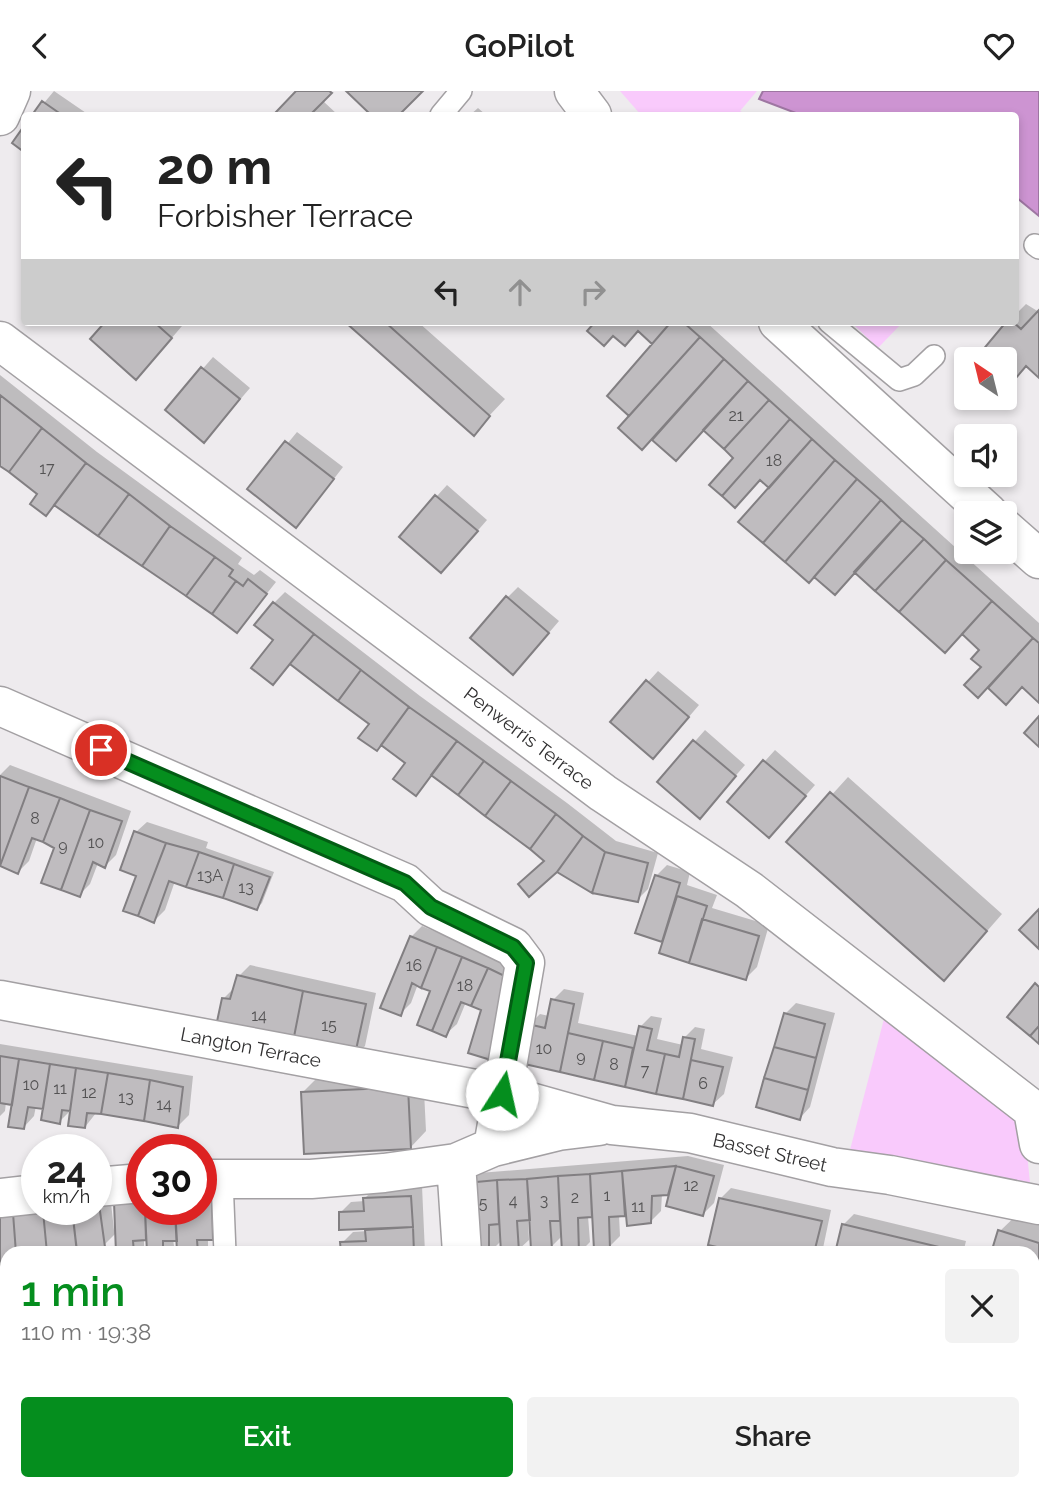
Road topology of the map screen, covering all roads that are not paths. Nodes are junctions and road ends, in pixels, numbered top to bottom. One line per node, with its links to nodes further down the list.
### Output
1 (10, 91): 6 (street)
2 (461, 91): 4 (lane)
3 (574, 91): 5 (street)
4 (444, 112)
5 (590, 112)
6 (0, 116)
7 (782, 326): 11 (street)
8 (834, 326): 10 (lane)
9 (0, 341): 18 (street, Penwerris Terrace)
10 (934, 356)
11 (975, 501)
12 (1017, 540): 13 (street)
13 (1039, 559)
14 (0, 706): 16 (street)
15 (0, 1000): 16 (street, Langton Terrace)
16 (502, 1094): 17 (street, Basset Street); 19 (street)
17 (612, 1125): 19 (street); 24 (street, Basset Street)
18 (1039, 1144)
19 (493, 1147): 20 (street)
20 (456, 1163): 21 (street); 27 (street)
21 (217, 1179)
22 (21, 1196): 23 (street)
23 (0, 1198)
24 (1039, 1205)
25 (217, 1211): 26 (lane)
26 (224, 1246)
27 (462, 1246)

